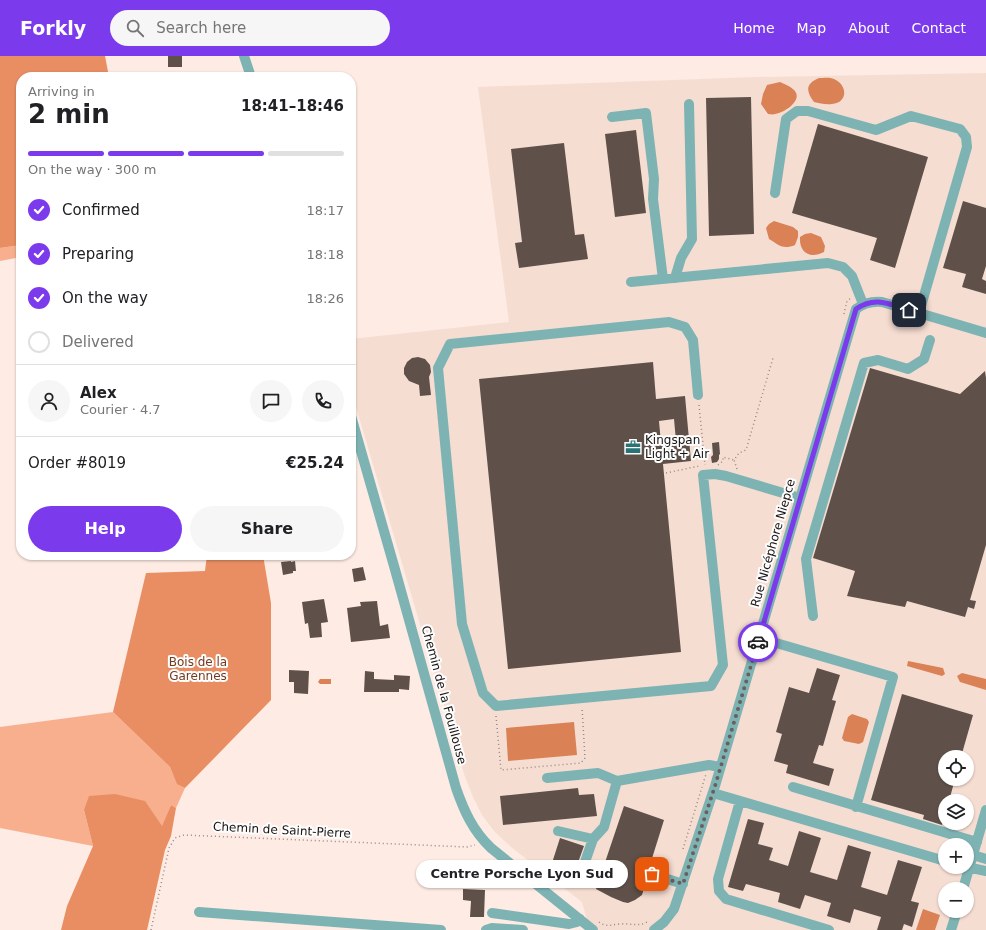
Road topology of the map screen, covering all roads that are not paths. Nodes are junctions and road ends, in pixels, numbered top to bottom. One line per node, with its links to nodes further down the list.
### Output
1 (244, 56): 2 (street)
2 (249, 72)
3 (689, 104): 6 (street)
4 (612, 117): 7 (street)
5 (775, 193): 10 (street)
6 (676, 278): 7 (street); 9 (street)
7 (663, 279): 8 (street)
8 (631, 282)
9 (863, 304): 10 (street); 15 (street, Rue Nicéphore Niepce)
10 (919, 313): 11 (street)
11 (986, 333)
12 (930, 340): 16 (street)
13 (698, 395): 15 (street)
14 (356, 433): 41 (street, Chemin de la Fouillouse)
15 (800, 498): 17 (street, Rue Nicéphore Niepce)
16 (813, 616)
17 (759, 638): 18 (street, Rue Nicéphore Niepce); 24 (street)
18 (720, 767): 20 (street); 22 (street, Rue Nicéphore Niepce)
19 (547, 778): 20 (street)
20 (617, 781): 27 (street)
21 (793, 787): 24 (street)
22 (713, 793): 23 (street); 37 (street, Rue Nicéphore Niepce)
23 (740, 801): 31 (street); 47 (street)
24 (856, 807): 28 (street)
25 (986, 810): 28 (street)
26 (558, 831): 27 (street)
27 (593, 839): 34 (street)
28 (976, 842): 29 (street)
29 (974, 851)
30 (974, 855): 32 (street)
31 (938, 859)
32 (986, 859)
33 (974, 868): 35 (street)
34 (550, 870)
35 (986, 871)
36 (652, 874): 37 (street)
37 (683, 884): 46 (street, Rue Nicéphore Niepce)
38 (199, 912): 43 (street)
39 (492, 913): 41 (street)
40 (955, 918): 48 (street)
41 (580, 919): 42 (street, Chemin de la Fouillouse)
42 (595, 925)
43 (441, 930)
44 (486, 930): 45 (street)
45 (523, 930)
46 (654, 930)
47 (829, 930)
48 (951, 930)

